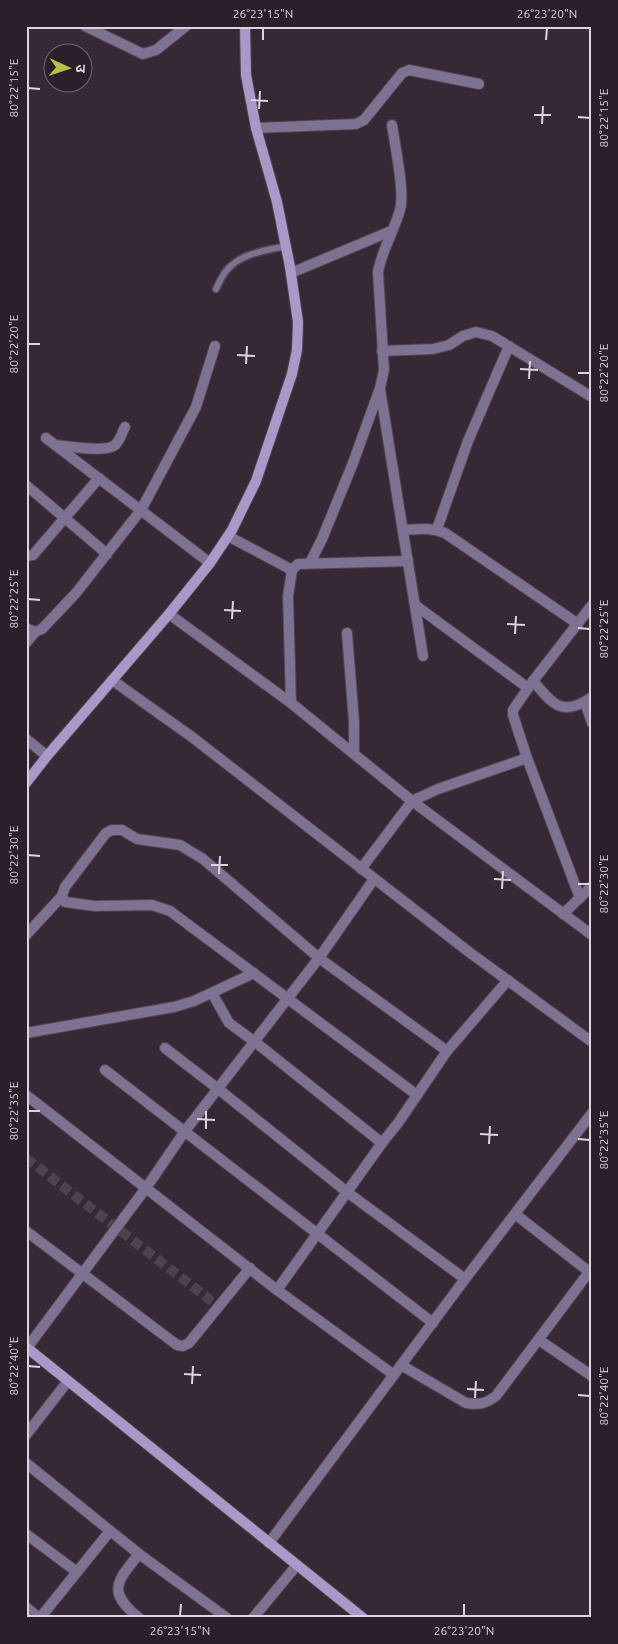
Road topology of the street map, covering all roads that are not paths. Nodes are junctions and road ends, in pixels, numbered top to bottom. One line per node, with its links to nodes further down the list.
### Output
1 (85, 26): 2 (street)
2 (186, 26)
3 (246, 26): 6 (street)
4 (479, 84): 6 (street)
5 (392, 125): 7 (street)
6 (256, 128): 8 (street)
7 (391, 231): 9 (street); 13 (street)
8 (286, 246): 9 (street); 10 (lane)
9 (291, 273): 23 (street)
10 (216, 289)
11 (216, 346): 19 (street)
12 (508, 346): 13 (street); 15 (street); 21 (street)
13 (382, 351): 14 (street)
14 (380, 388): 22 (street); 28 (street)
15 (592, 397)
16 (125, 427): 17 (street)
17 (99, 478): 19 (street); 20 (street)
18 (26, 485): 20 (street)
19 (141, 510): 24 (street); 27 (street)
20 (65, 517): 24 (street); 25 (street)
21 (437, 529): 22 (street); 33 (street)
22 (404, 530): 26 (street)
23 (228, 536): 27 (street); 29 (street)
24 (107, 554): 34 (street)
25 (26, 556)
26 (408, 561): 28 (street); 31 (street)
27 (210, 563): 32 (street)
28 (310, 563): 29 (street)
29 (292, 570): 41 (street)
30 (592, 605): 33 (street)
31 (415, 606): 37 (street); 39 (street)
32 (169, 614): 38 (street); 41 (street)
33 (578, 624): 39 (street)
34 (30, 630): 36 (street)
35 (347, 633): 44 (street)
36 (26, 643)
37 (423, 656)
38 (112, 680): 45 (street); 49 (street)
39 (531, 684): 40 (street); 46 (street)
40 (588, 699): 42 (street)
41 (291, 703): 44 (street)
42 (592, 723)
43 (26, 739): 45 (street)
44 (354, 753): 48 (street)
45 (47, 756): 47 (street)
46 (527, 758): 48 (street); 53 (street)
47 (26, 783)
48 (412, 801): 49 (street); 54 (street)
49 (360, 870): 50 (street)
50 (374, 879): 57 (street); 59 (street)
51 (592, 886): 53 (street)
52 (62, 896): 55 (street); 57 (street); 58 (street)
53 (580, 898): 54 (street)
54 (563, 914): 56 (street)
55 (26, 935)
56 (592, 935)
57 (319, 958): 61 (street); 66 (street)
58 (254, 973): 60 (street); 61 (street)
59 (508, 980): 64 (street); 66 (street)
60 (212, 993): 62 (street); 63 (street)
61 (288, 999): 63 (street); 70 (street)
62 (26, 1033)
63 (255, 1042): 68 (street); 73 (street)
64 (592, 1042)
65 (165, 1048): 68 (street)
66 (447, 1051): 70 (street)
67 (105, 1070): 72 (street)
68 (217, 1088): 72 (street); 75 (street)
69 (26, 1095): 74 (street)
70 (417, 1095): 73 (street)
71 (592, 1112): 76 (street)
72 (184, 1131): 74 (street); 78 (street)
73 (382, 1143): 75 (street)
74 (146, 1188): 79 (street); 81 (street)
75 (347, 1192): 78 (street); 82 (street)
76 (515, 1214): 80 (street); 82 (street)
77 (26, 1231): 81 (street)
78 (317, 1234): 83 (street); 84 (street)
79 (250, 1268): 81 (street); 83 (street)
80 (590, 1273): 85 (street)
81 (83, 1274): 86 (street)
82 (465, 1280): 84 (street)
83 (277, 1290): 88 (street)
84 (433, 1323): 87 (street)
85 (540, 1340): 87 (street); 89 (street)
86 (27, 1348): 90 (street)
87 (401, 1365): 88 (street)
88 (394, 1375): 95 (street)
89 (592, 1376)
90 (68, 1381): 91 (street); 95 (street)
91 (26, 1435)
92 (26, 1463): 93 (street)
93 (110, 1531): 96 (street); 98 (street)
94 (26, 1534): 98 (street)
95 (269, 1543): 97 (street)
96 (139, 1554): 101 (street); 102 (street)
97 (297, 1565): 103 (street); 104 (street)
98 (77, 1572): 100 (street)
99 (26, 1607): 100 (street)
100 (39, 1618)
101 (139, 1618)
102 (227, 1618)
103 (253, 1618)
104 (363, 1618)

